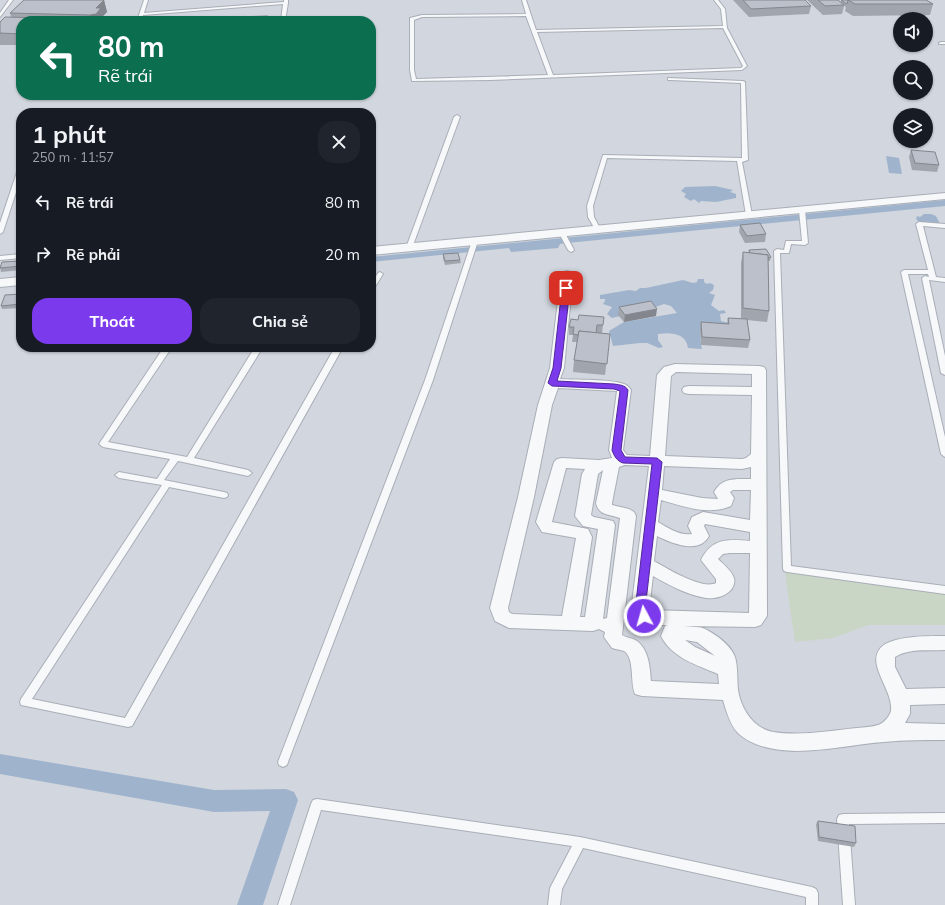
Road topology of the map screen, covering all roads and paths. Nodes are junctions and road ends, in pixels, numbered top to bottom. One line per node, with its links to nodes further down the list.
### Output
1 (11, 0): 8 (lane)
2 (146, 0): 6 (lane)
3 (524, 0): 7 (lane)
4 (716, 0): 10 (lane)
5 (286, 1): 6 (lane); 9 (lane)
6 (141, 14)
7 (528, 15): 11 (lane); 12 (lane)
8 (0, 16)
9 (284, 16)
10 (725, 27): 11 (lane); 12 (lane)
11 (534, 31): 12 (lane)
12 (551, 77)
13 (670, 79): 15 (lane)
14 (457, 117): 25 (lane)
15 (739, 160): 19 (lane); 21 (lane)
16 (16, 184): 22 (lane)
17 (945, 196): 18 (street)
18 (802, 214): 19 (street); 61 (lane)
19 (749, 215): 21 (street)
20 (945, 226): 32 (lane)
21 (598, 230): 23 (street)
22 (0, 232)
23 (565, 238): 24 (street); 26 (lane)
24 (472, 247): 25 (street); 72 (lane)
25 (409, 248): 27 (street)
26 (571, 250)
27 (376, 251)
28 (16, 256): 29 (lane)
29 (0, 258)
30 (380, 274): 35 (lane)
31 (567, 275): 41 (street)
32 (932, 276): 33 (lane); 40 (lane); 44 (lane)
33 (945, 280)
34 (16, 281): 36 (street)
35 (376, 281)
36 (0, 283)
37 (165, 352): 46 (lane)
38 (256, 352): 47 (lane)
39 (336, 352): 54 (lane)
40 (945, 373)
41 (552, 383): 49 (street); 62 (street)
42 (689, 390): 43 (street)
43 (759, 391): 45 (street); 48 (street)
44 (945, 454)
45 (758, 455): 50 (street); 53 (street)
46 (176, 457): 47 (lane); 54 (lane)
47 (189, 460): 51 (lane)
48 (657, 462): 49 (street); 50 (street); 55 (street)
49 (611, 463): 62 (street); 63 (street); 64 (street)
50 (742, 464): 53 (street)
51 (248, 472)
52 (119, 474): 54 (lane)
53 (758, 481): 55 (street); 58 (street)
54 (163, 483): 56 (lane)
55 (653, 493): 57 (street)
56 (224, 496)
57 (650, 525): 58 (street); 60 (street)
58 (758, 527): 59 (street)
59 (758, 548): 60 (street); 60 (street)
60 (645, 564)
61 (945, 590)
62 (570, 623): 63 (street)
63 (593, 624): 64 (street)
64 (615, 626): 67 (street)
65 (945, 643): 69 (street)
66 (727, 670): 67 (street)
67 (729, 692): 71 (street)
68 (945, 696): 69 (street)
69 (900, 697): 71 (street)
70 (945, 732): 71 (street)
71 (884, 733)
72 (283, 762)
73 (945, 818): 78 (lane)
74 (580, 842): 75 (lane); 76 (lane); 77 (lane)
75 (284, 905)
76 (554, 905)
77 (812, 905)
78 (849, 905)

